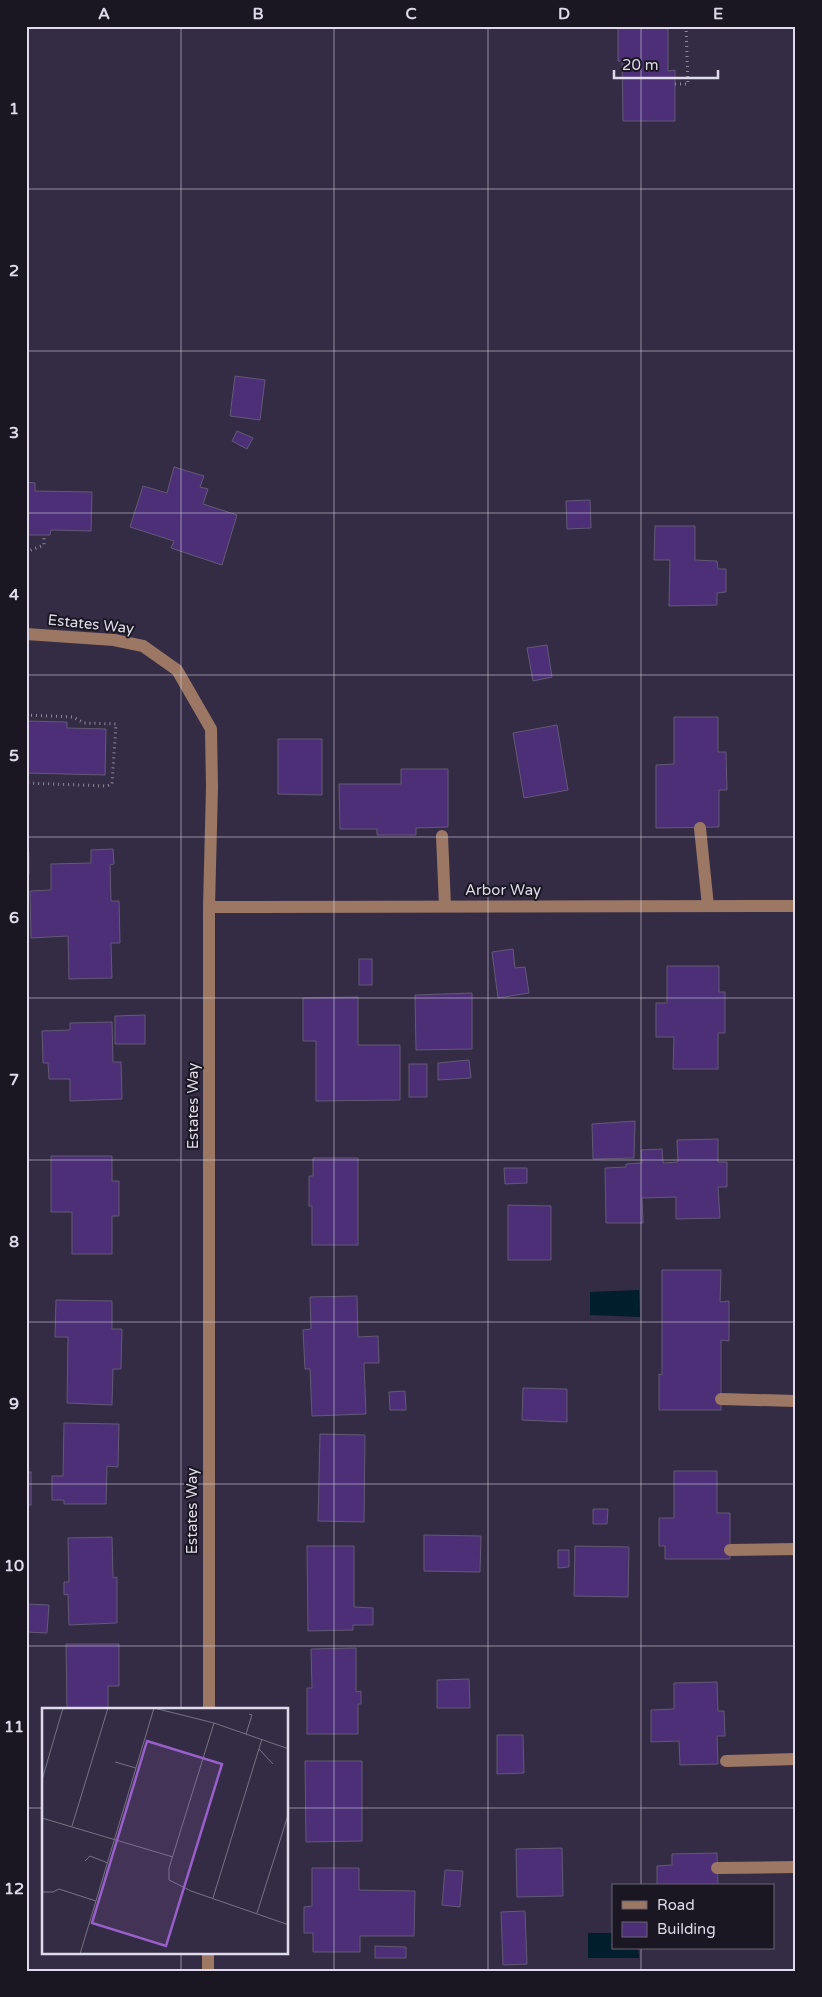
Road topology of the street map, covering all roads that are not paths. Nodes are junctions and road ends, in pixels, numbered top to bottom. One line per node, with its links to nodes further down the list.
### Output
1 (26, 634): 7 (street, Estates Way)
2 (700, 828): 5 (street)
3 (442, 836): 4 (street)
4 (445, 906): 5 (street, Arbor Way); 7 (street, Arbor Way)
5 (708, 906): 6 (street, Arbor Way)
6 (796, 906)
7 (209, 907): 12 (street, Estates Way)
8 (721, 1398): 9 (street)
9 (796, 1401)
10 (796, 1549): 11 (street)
11 (730, 1550)
12 (209, 1708)
13 (796, 1759): 14 (street)
14 (726, 1761)
15 (796, 1867): 16 (street)
16 (717, 1868)
17 (208, 1954): 18 (street)
18 (208, 1971)

